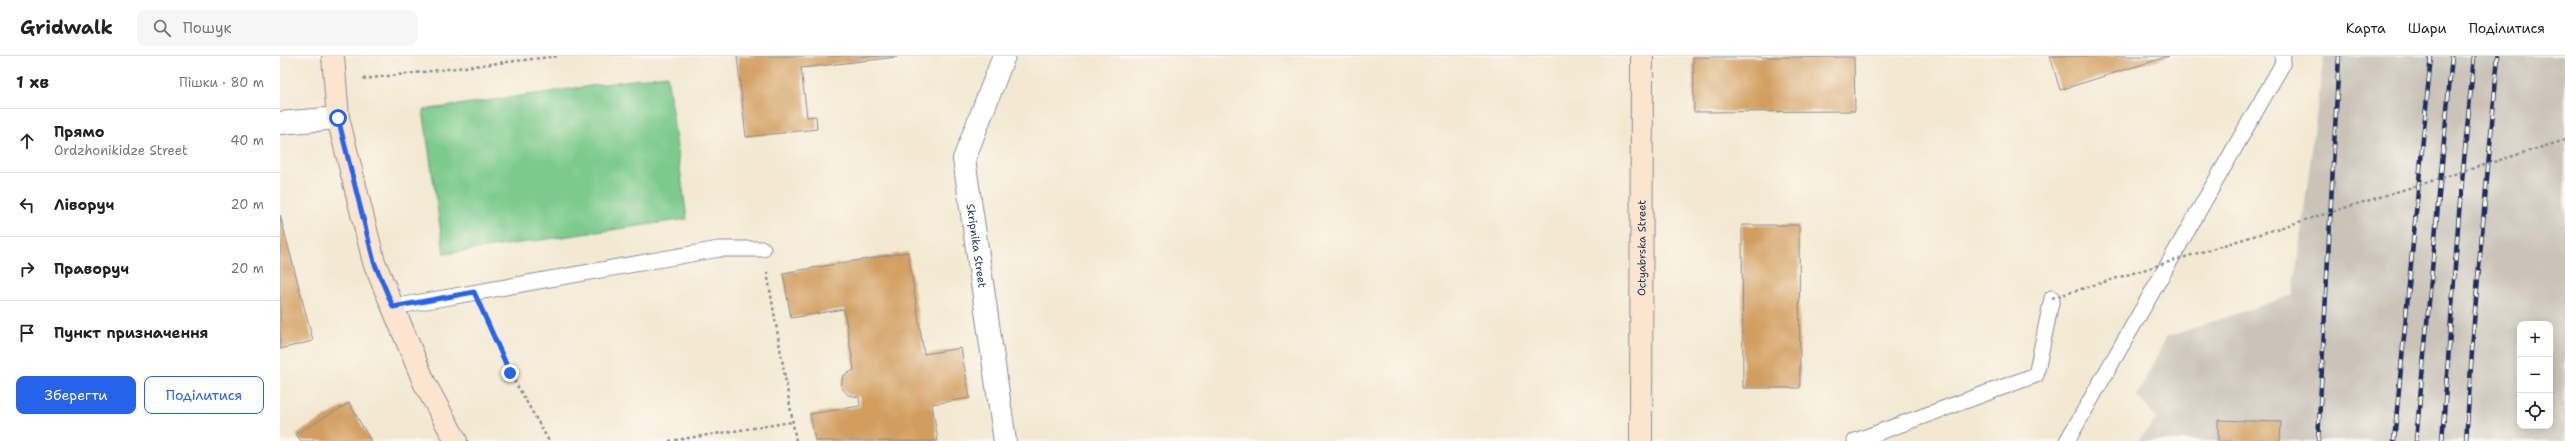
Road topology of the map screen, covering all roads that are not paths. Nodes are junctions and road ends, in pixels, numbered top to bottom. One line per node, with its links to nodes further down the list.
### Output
1 (333, 56): 5 (main road)
2 (1004, 56): 11 (street, Skripnika Street)
3 (1642, 56): 12 (main road, Octyabrska Street)
4 (2283, 56): 14 (lane)
5 (338, 118): 6 (street); 9 (main road)
6 (280, 123)
7 (763, 249): 9 (lane)
8 (2052, 298): 13 (lane)
9 (393, 307): 10 (main road)
10 (456, 441)
11 (1005, 441)
12 (1641, 441)
13 (1855, 441)
14 (2067, 441)

